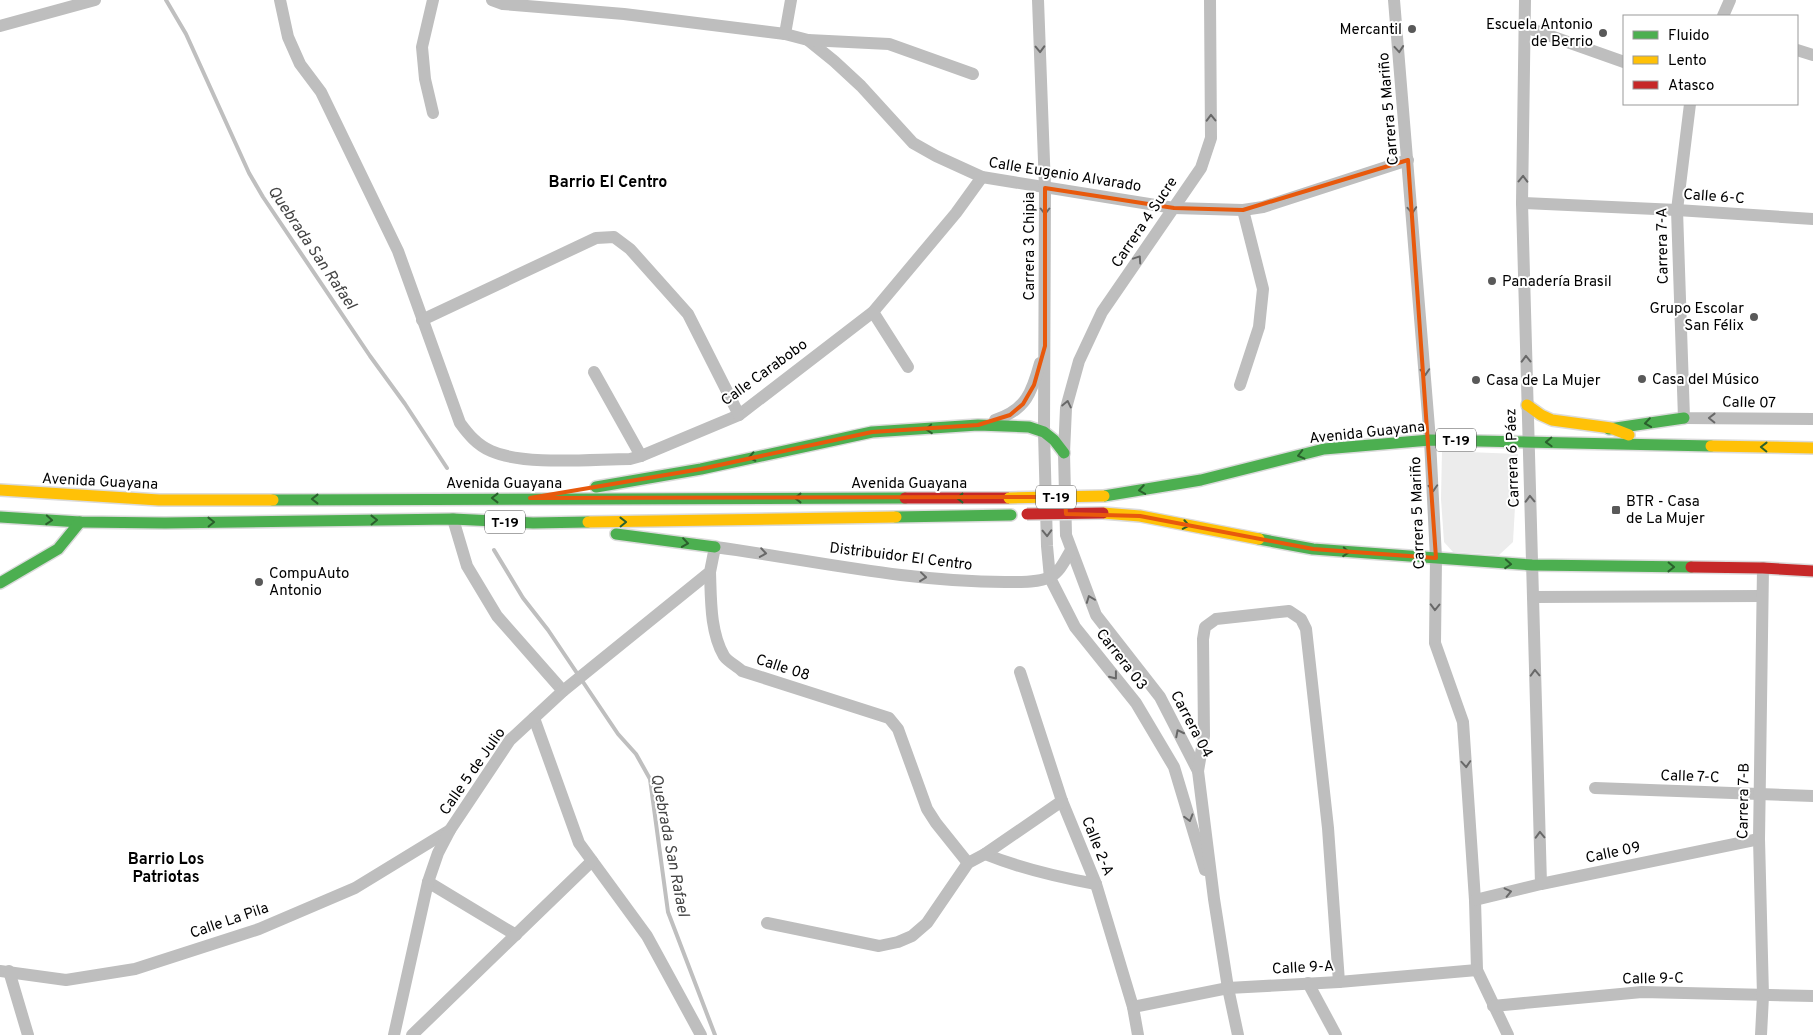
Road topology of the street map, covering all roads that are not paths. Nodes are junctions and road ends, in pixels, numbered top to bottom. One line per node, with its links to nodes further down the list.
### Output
1 (95, 0): 12 (street)
2 (280, 0): 31 (street)
3 (433, 0): 21 (street)
4 (791, 0): 14 (street)
5 (1038, 0): 24 (street, Carrera 3 Chipia, one-way to 24)
6 (1210, 0): 26 (street, Carrera 4 Sucre, one-way to 6)
7 (1394, 0): 22 (street, Carrera 5 Mariño, one-way to 22)
8 (1525, 0): 13 (street, Carrera 6 Páez)
9 (1730, 0): 11 (street)
10 (500, 1): 14 (street, Calle Eugenio Alvarado)
11 (1724, 15)
12 (0, 26)
13 (1525, 27): 18 (street); 25 (street, Carrera 6 Páez, one-way to 13)
14 (785, 34): 15 (street, Calle Eugenio Alvarado)
15 (808, 40): 19 (street); 23 (street, Calle Eugenio Alvarado)
16 (1798, 50): 17 (street)
17 (1813, 55)
18 (1623, 62)
19 (973, 74)
20 (1690, 105): 28 (street, Carrera 7-A)
21 (433, 112)
22 (1408, 160): 27 (street, Calle Eugenio Alvarado); 43 (street, Carrera 5 Mariño, one-way to 43)
23 (982, 177): 24 (street, Calle Eugenio Alvarado); 30 (street, Calle Carabobo)
24 (1046, 188): 26 (street, Calle Eugenio Alvarado); 32 (street, Carrera 3 Chipia, one-way to 32)
25 (1522, 203): 28 (street, Calle 6-C); 36 (street, Carrera 6 Páez, one-way to 25)
26 (1174, 208): 27 (street, Calle Eugenio Alvarado); 48 (street, Carrera 4 Sucre, one-way to 26)
27 (1243, 210): 35 (street)
28 (1677, 210): 29 (street, Calle 6-C); 38 (street, Carrera 7-A)
29 (1813, 219)
30 (872, 312): 33 (street); 37 (street, Calle Carabobo)
31 (422, 320): 37 (street); 49 (street, Calle Carabobo)
32 (1045, 346): 40 (street); 42 (street, Carrera 3 Chipia)
33 (908, 366)
34 (594, 372): 49 (street)
35 (1240, 385)
36 (1527, 405): 41 (highway); 45 (street, Carrera 6 Páez)
37 (739, 415): 49 (street, Calle Carabobo)
38 (1684, 418): 39 (street, Calle 07, one-way to 38); 41 (highway, one-way to 41)
39 (1813, 419)
40 (978, 425): 42 (highway); 51 (highway, one-way to 51)
41 (1611, 428): 44 (highway); 46 (highway)
42 (1044, 432): 48 (highway); 63 (street, Carrera 03, one-way to 63)
43 (1430, 440): 45 (highway, Avenida Guayana / T-19); 51 (highway, Avenida Guayana / T-19, one-way to 51, bridge); 58 (street, Carrera 5 Mariño, one-way to 58)
44 (1569, 442): 45 (highway, Avenida Guayana / T-19, one-way to 45); 46 (highway, Avenida Guayana / T-19)
45 (1528, 443): 59 (street, Carrera 6 Páez, one-way to 45)
46 (1654, 444): 47 (highway, Avenida Guayana / T-19, one-way to 46)
47 (1813, 448)
48 (1064, 452): 57 (street, Carrera 04)
49 (641, 456)
50 (0, 490): 51 (highway, Avenida Guayana / T-19, one-way to 50)
51 (530, 498)
52 (0, 517): 54 (highway, T-19, one-way to 54)
53 (453, 519): 54 (highway, T-19, one-way to 53); 55 (highway, T-19); 68 (street)
54 (80, 522): 64 (highway)
55 (532, 523): 56 (highway, one-way to 56); 58 (highway, T-19, one-way to 58, bridge)
56 (714, 547): 62 (street); 63 (street, Distribuidor El Centro, one-way to 63)
57 (1071, 550): 63 (street); 70 (street, Carrera 04, one-way to 57)
58 (1436, 558): 59 (highway, T-19, one-way to 59); 84 (street, Carrera 5 Mariño, one-way to 84)
59 (1532, 566): 60 (highway, T-19, one-way to 60); 66 (street, Carrera 6 Páez)
60 (1762, 568): 61 (highway, T-19); 65 (street, Carrera 7-B)
61 (1813, 571)
62 (710, 572): 68 (street, Calle 5 de Julio); 79 (street, Calle 08)
63 (1050, 578): 83 (street, Carrera 03, one-way to 83)
64 (0, 583)
65 (1762, 596): 66 (street); 72 (street, Carrera 7-B)
66 (1532, 597): 82 (street, Carrera 6 Páez, one-way to 66)
67 (1020, 672): 74 (street, Calle 2-A)
68 (568, 687): 69 (street, Calle 5 de Julio)
69 (534, 718): 75 (street, Calle 5 de Julio); 78 (street)
70 (1198, 772): 83 (street, Carrera 04); 89 (street)
71 (1595, 788): 72 (street, Calle 7-C)
72 (1760, 795): 73 (street, Calle 7-C); 76 (street, Carrera 7-B)
73 (1813, 796)
74 (1062, 801): 77 (street); 81 (street, Calle 2-A)
75 (450, 830): 80 (street, Calle 5 de Julio); 88 (street, Calle La Pila)
76 (1759, 839): 82 (street, Calle 09); 92 (street, Carrera 7-B)
77 (985, 854): 79 (street); 81 (street)
78 (592, 861): 86 (street); 99 (street)
79 (968, 863): 85 (street)
80 (428, 882): 86 (street); 97 (street, Calle 5 de Julio)
81 (1096, 884): 95 (street, Calle 2-A)
82 (1542, 884): 84 (street, Calle 09, one-way to 82)
83 (1214, 899): 91 (street, Carrera 04)
84 (1475, 900): 87 (street, Carrera 5 Mariño)
85 (767, 922)
86 (516, 935): 98 (street)
87 (1477, 970): 89 (street, Calle 9-A); 94 (street)
88 (5, 971): 96 (street)
89 (1339, 982): 90 (street, Calle 9-A)
90 (1308, 983): 91 (street, Calle 9-A); 102 (street)
91 (1228, 988): 95 (street, Calle 9-A); 101 (street, Carrera 04)
92 (1763, 996): 93 (street, Calle 9-C); 94 (street, Calle 9-C); 104 (street, Carrera 7-B)
93 (1813, 996)
94 (1493, 1006): 103 (street)
95 (1132, 1008): 100 (street, Calle 2-A)
96 (28, 1035)
97 (394, 1035)
98 (412, 1035)
99 (701, 1035)
100 (1138, 1035)
101 (1238, 1035)
102 (1336, 1035)
103 (1508, 1035)
104 (1761, 1035)

